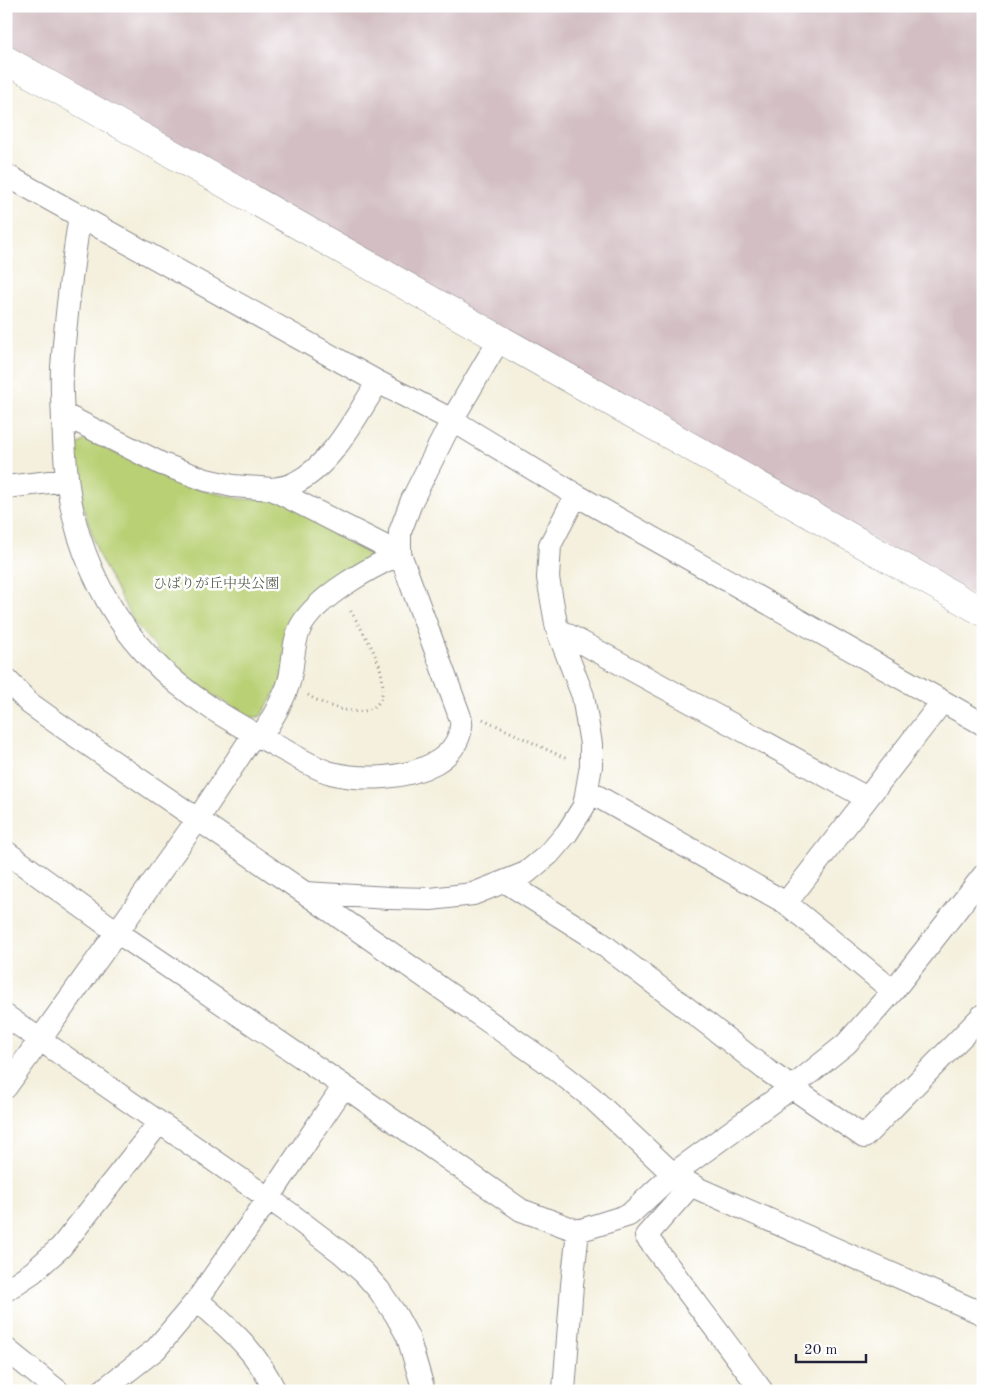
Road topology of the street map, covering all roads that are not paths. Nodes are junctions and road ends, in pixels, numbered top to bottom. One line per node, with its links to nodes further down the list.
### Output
1 (6, 60): 4 (street)
2 (6, 175): 3 (street)
3 (80, 215): 5 (street); 6 (street)
4 (500, 338): 7 (street); 13 (street)
5 (378, 382): 7 (street); 10 (street)
6 (63, 414): 8 (street); 10 (street)
7 (452, 420): 11 (street); 12 (street)
8 (67, 480): 9 (street); 18 (street)
9 (6, 488)
10 (272, 489): 12 (street)
11 (576, 495): 14 (street); 16 (street)
12 (400, 554): 18 (street); 18 (street)
13 (983, 612)
14 (557, 629): 19 (street); 20 (street)
15 (6, 679): 21 (street)
16 (942, 702): 17 (street); 20 (street)
17 (983, 724)
18 (258, 736): 21 (street)
19 (589, 781): 24 (street); 26 (street)
20 (867, 798): 26 (street)
21 (198, 819): 25 (street); 27 (street)
22 (6, 852): 27 (street)
23 (983, 876): 28 (street)
24 (506, 882): 25 (street); 34 (street)
25 (305, 893): 36 (street)
26 (786, 903): 28 (street)
27 (117, 932): 31 (street); 32 (street)
28 (893, 991): 34 (street)
29 (983, 1015): 34 (street)
30 (6, 1016): 31 (street)
31 (40, 1040): 33 (street); 35 (street)
32 (344, 1086): 37 (street); 38 (street)
33 (6, 1088)
34 (791, 1088): 36 (street)
35 (159, 1123): 37 (street); 39 (street)
36 (682, 1180): 38 (street); 41 (street); 48 (street)
37 (268, 1200): 40 (street); 46 (street)
38 (578, 1231): 47 (street)
39 (6, 1290)
40 (197, 1300): 44 (street); 45 (street)
41 (983, 1314)
42 (6, 1349): 43 (street)
43 (58, 1391)
44 (102, 1391)
45 (275, 1391)
46 (424, 1391)
47 (564, 1391)
48 (762, 1391)

